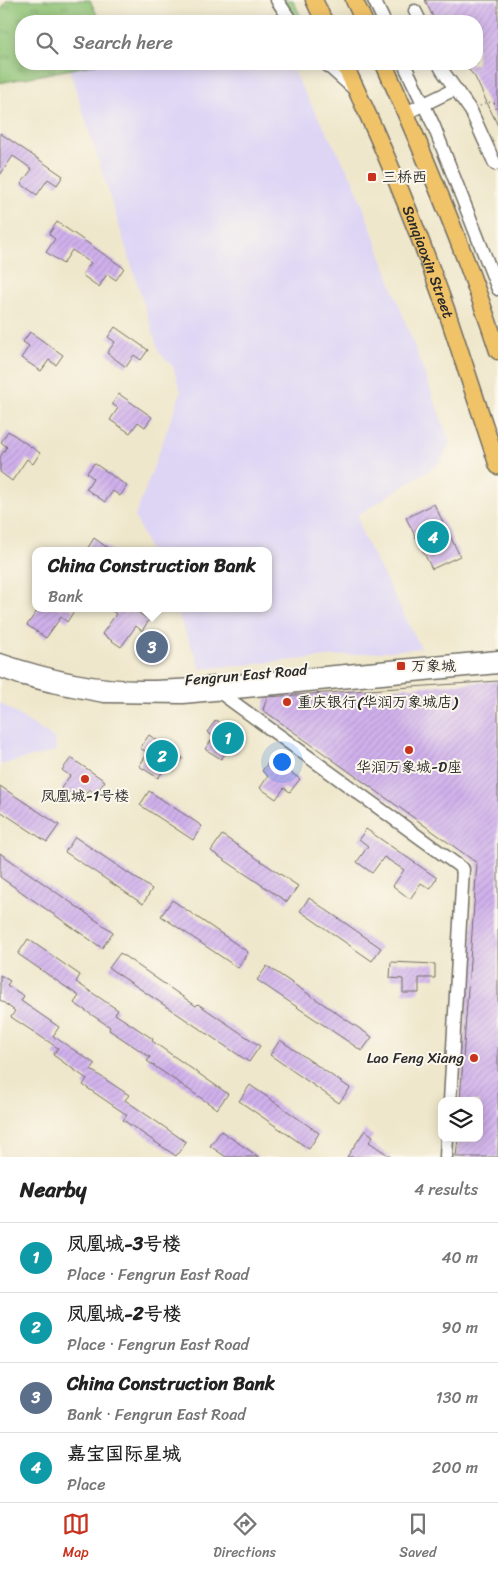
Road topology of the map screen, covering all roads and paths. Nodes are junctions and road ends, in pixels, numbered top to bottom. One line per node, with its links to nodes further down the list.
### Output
1 (277, 0): 5 (street)
2 (314, 0): 6 (main road)
3 (354, 0): 7 (main road)
4 (374, 0): 8 (street)
5 (287, 15)
6 (321, 15)
7 (361, 15)
8 (381, 15)
9 (333, 70): 15 (street)
10 (347, 70): 15 (main road, Sanqiaoxin Street)
11 (387, 70): 17 (main road)
12 (407, 70): 16 (street)
13 (443, 70): 14 (street)
14 (455, 89): 16 (street); 18 (street)
15 (359, 94): 21 (main road, Sanqiaoxin Street)
16 (424, 104): 17 (street); 19 (street)
17 (406, 113): 20 (main road)
18 (495, 164)
19 (498, 289)
20 (498, 351)
21 (498, 466)
22 (498, 657): 23 (street, Fengrun East Road)
23 (0, 660)
24 (498, 667): 26 (street, Fengrun East Road)
25 (0, 671): 26 (street, Fengrun East Road)
26 (222, 694): 27 (street)
27 (450, 1097)
28 (448, 1142): 29 (street)
29 (446, 1157)

